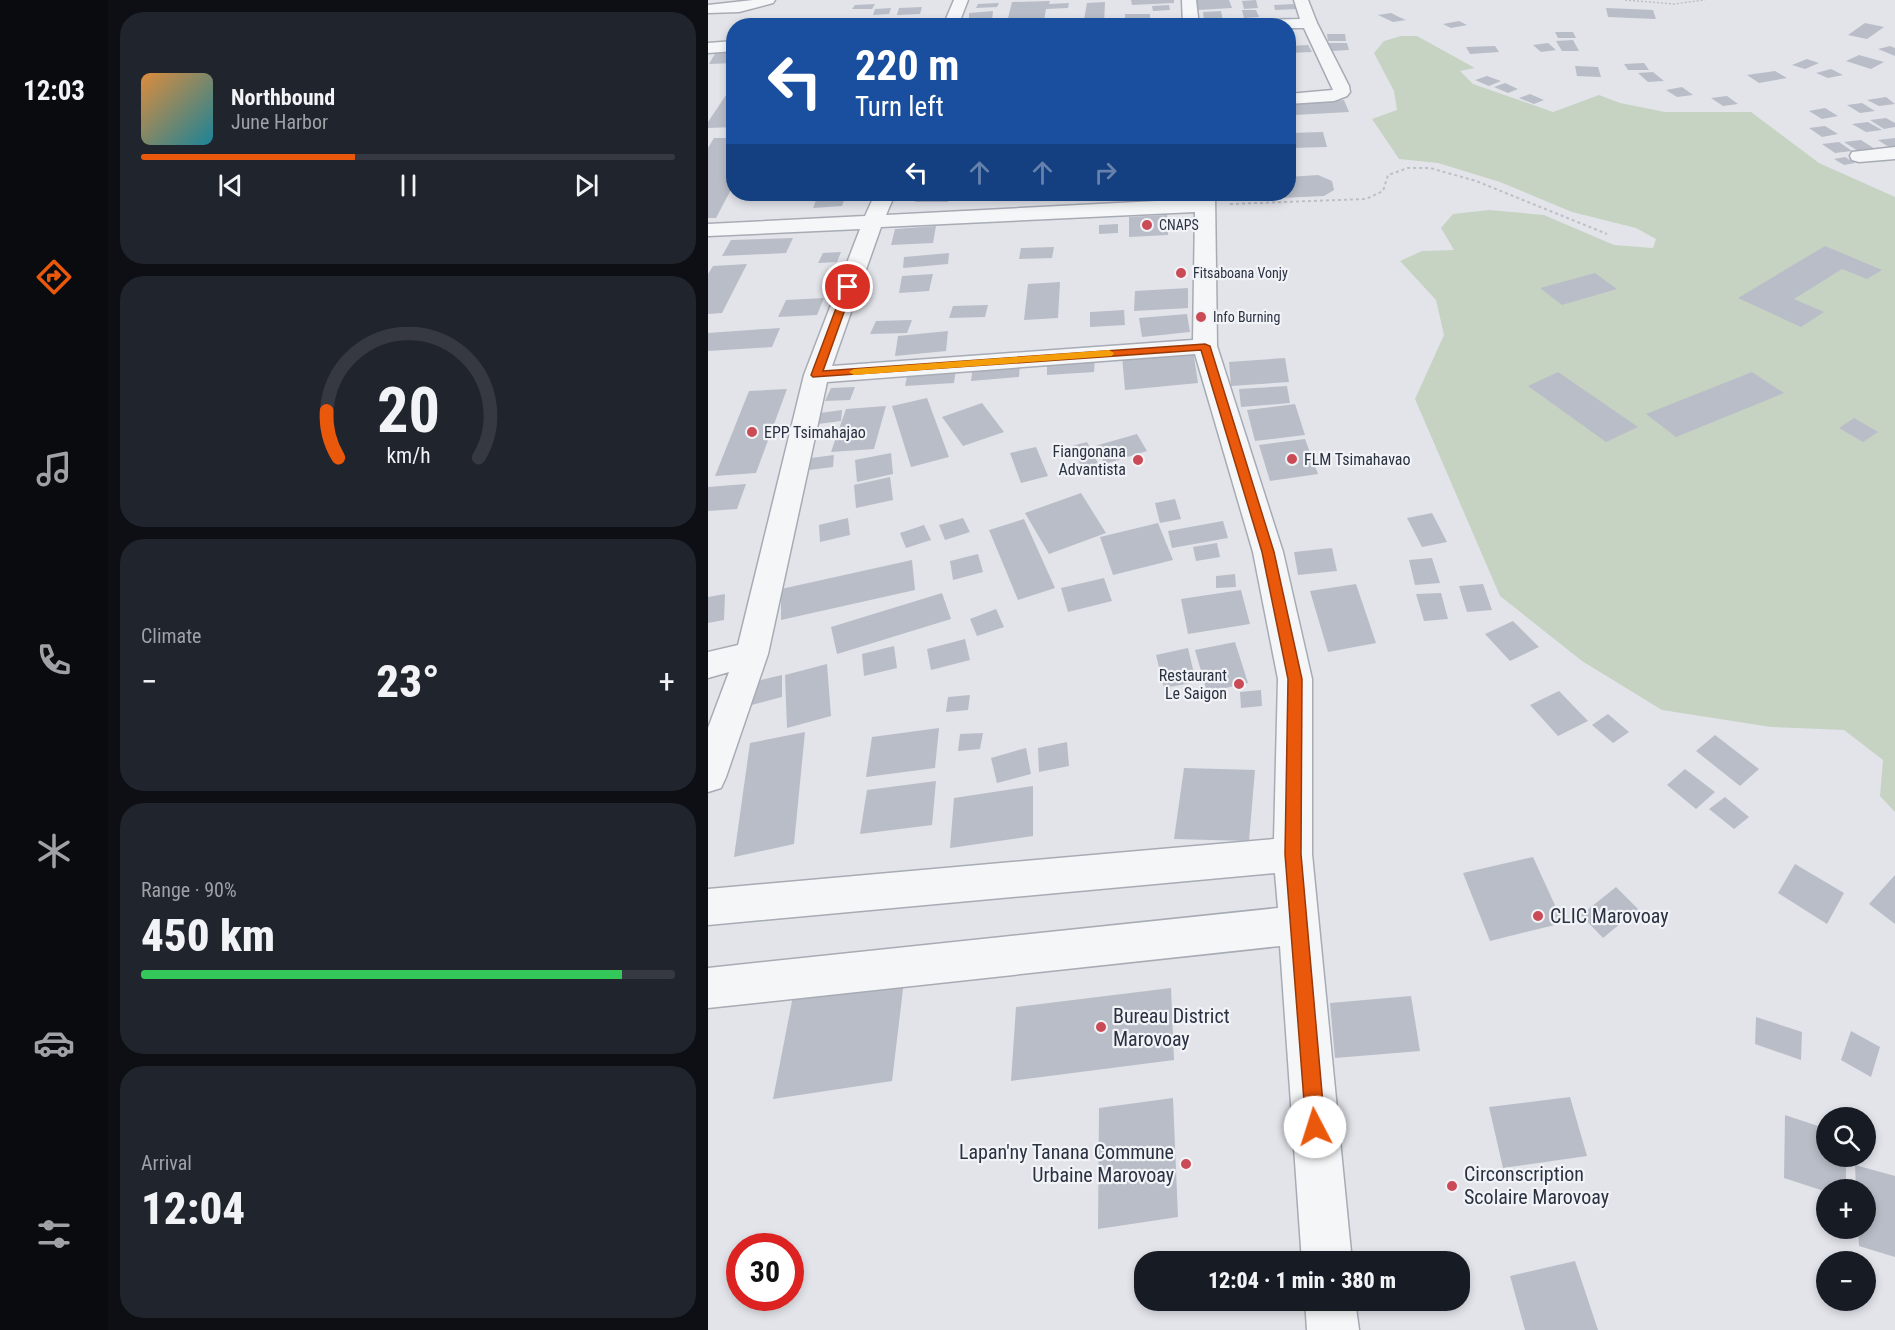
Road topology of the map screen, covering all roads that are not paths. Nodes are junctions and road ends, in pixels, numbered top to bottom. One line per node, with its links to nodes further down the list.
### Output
1 (768, 0): 5 (street)
2 (961, 0): 6 (street)
3 (1189, 0): 7 (street)
4 (1301, 0): 9 (street)
5 (708, 9)
6 (953, 18)
7 (1190, 18)
8 (1296, 23): 9 (street)
9 (1309, 23): 12 (street)
10 (726, 47): 11 (street)
11 (708, 48)
12 (1296, 98)
13 (1895, 153): 14 (street)
14 (1859, 156)
15 (882, 201): 18 (street)
16 (1175, 201): 18 (street)
17 (1205, 201): 20 (street)
18 (873, 221): 19 (street); 21 (street)
19 (708, 230)
20 (1205, 346): 21 (street); 25 (street)
21 (816, 375): 22 (street)
22 (752, 654): 23 (street); 24 (street)
23 (708, 665)
24 (708, 777)
25 (1293, 854): 26 (street); 27 (street)
26 (708, 907)
27 (1297, 925): 28 (street); 29 (street)
28 (708, 988)
29 (1326, 1251)
30 (1331, 1311): 31 (street)
31 (1333, 1330)

